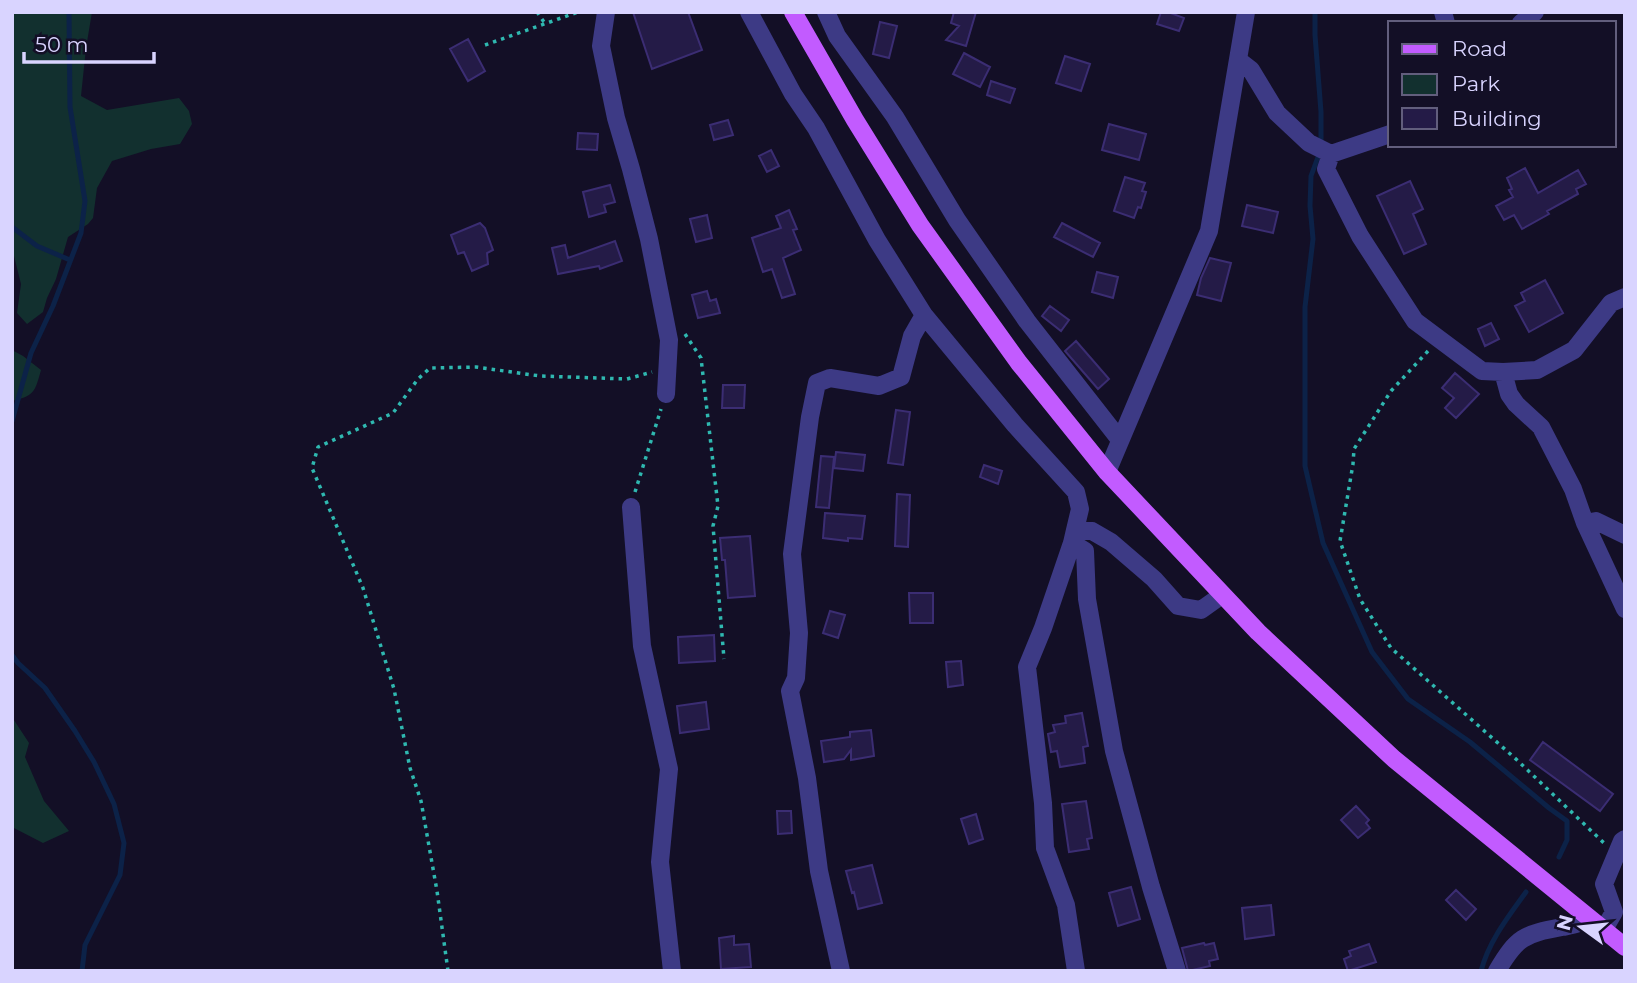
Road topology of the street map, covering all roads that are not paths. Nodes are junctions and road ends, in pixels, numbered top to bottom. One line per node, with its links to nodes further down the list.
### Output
1 (606, 12): 12 (street)
2 (749, 12): 10 (street)
3 (793, 12): 14 (main road)
4 (825, 12): 13 (street)
5 (1246, 12): 6 (street)
6 (1238, 60): 8 (street); 13 (street)
7 (1388, 135): 8 (street)
8 (1331, 154): 11 (street)
9 (1625, 297): 11 (street)
10 (924, 315): 18 (street); 26 (street)
11 (1503, 372): 16 (street)
12 (666, 394)
13 (1120, 440): 14 (street)
14 (1107, 472): 19 (main road)
15 (631, 508): 25 (street)
16 (1585, 523): 17 (street); 20 (street)
17 (1625, 535)
18 (1074, 537): 19 (street); 27 (street); 28 (street)
19 (1222, 595): 22 (main road)
20 (1625, 609)
21 (1625, 839): 23 (street)
22 (1587, 917): 23 (main road); 29 (street)
23 (1603, 931): 24 (main road)
24 (1625, 947)
25 (672, 971)
26 (841, 971)
27 (1076, 971)
28 (1177, 971)
29 (1497, 971)

